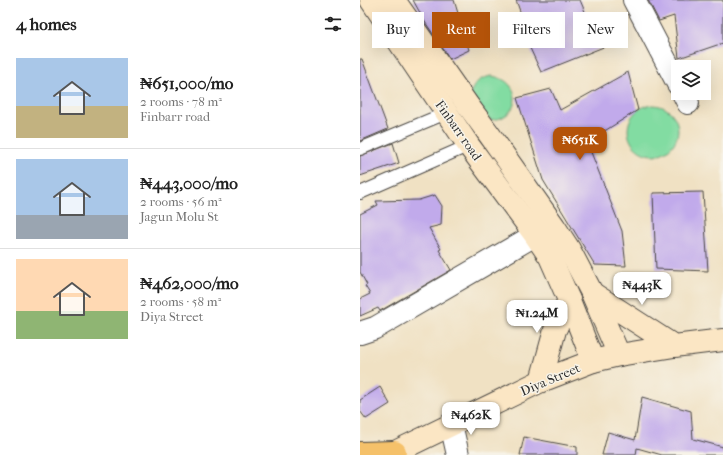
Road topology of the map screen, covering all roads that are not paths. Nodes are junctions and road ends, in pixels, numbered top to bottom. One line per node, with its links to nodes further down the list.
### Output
1 (634, 0): 3 (street)
2 (375, 3): 4 (main road, Finbarr road); 5 (main road, Finbarr road)
3 (671, 71)
4 (467, 104): 5 (lane); 6 (main road, Finbarr road)
5 (446, 113): 7 (main road, Finbarr road); 8 (lane)
6 (489, 134): 7 (lane); 11 (main road, Finbarr road)
7 (469, 146): 9 (lane); 10 (main road, Finbarr road)
8 (360, 149)
9 (360, 194)
10 (535, 236): 11 (main road, Finbarr road); 14 (street)
11 (559, 253): 12 (main road); 13 (main road)
12 (592, 293): 16 (main road); 17 (main road)
13 (569, 300): 18 (main road); 19 (main road)
14 (360, 333)
15 (723, 340): 16 (main road, Diya Street)
16 (674, 346): 17 (main road, Diya Street)
17 (619, 355): 18 (main road, Diya Street)
18 (593, 361): 19 (main road, Diya Street)
19 (541, 381): 20 (main road, Diya Street)
20 (451, 424): 22 (main road, Diya Street); 23 (street)
21 (360, 453): 22 (highway)
22 (392, 453)
23 (458, 455)

